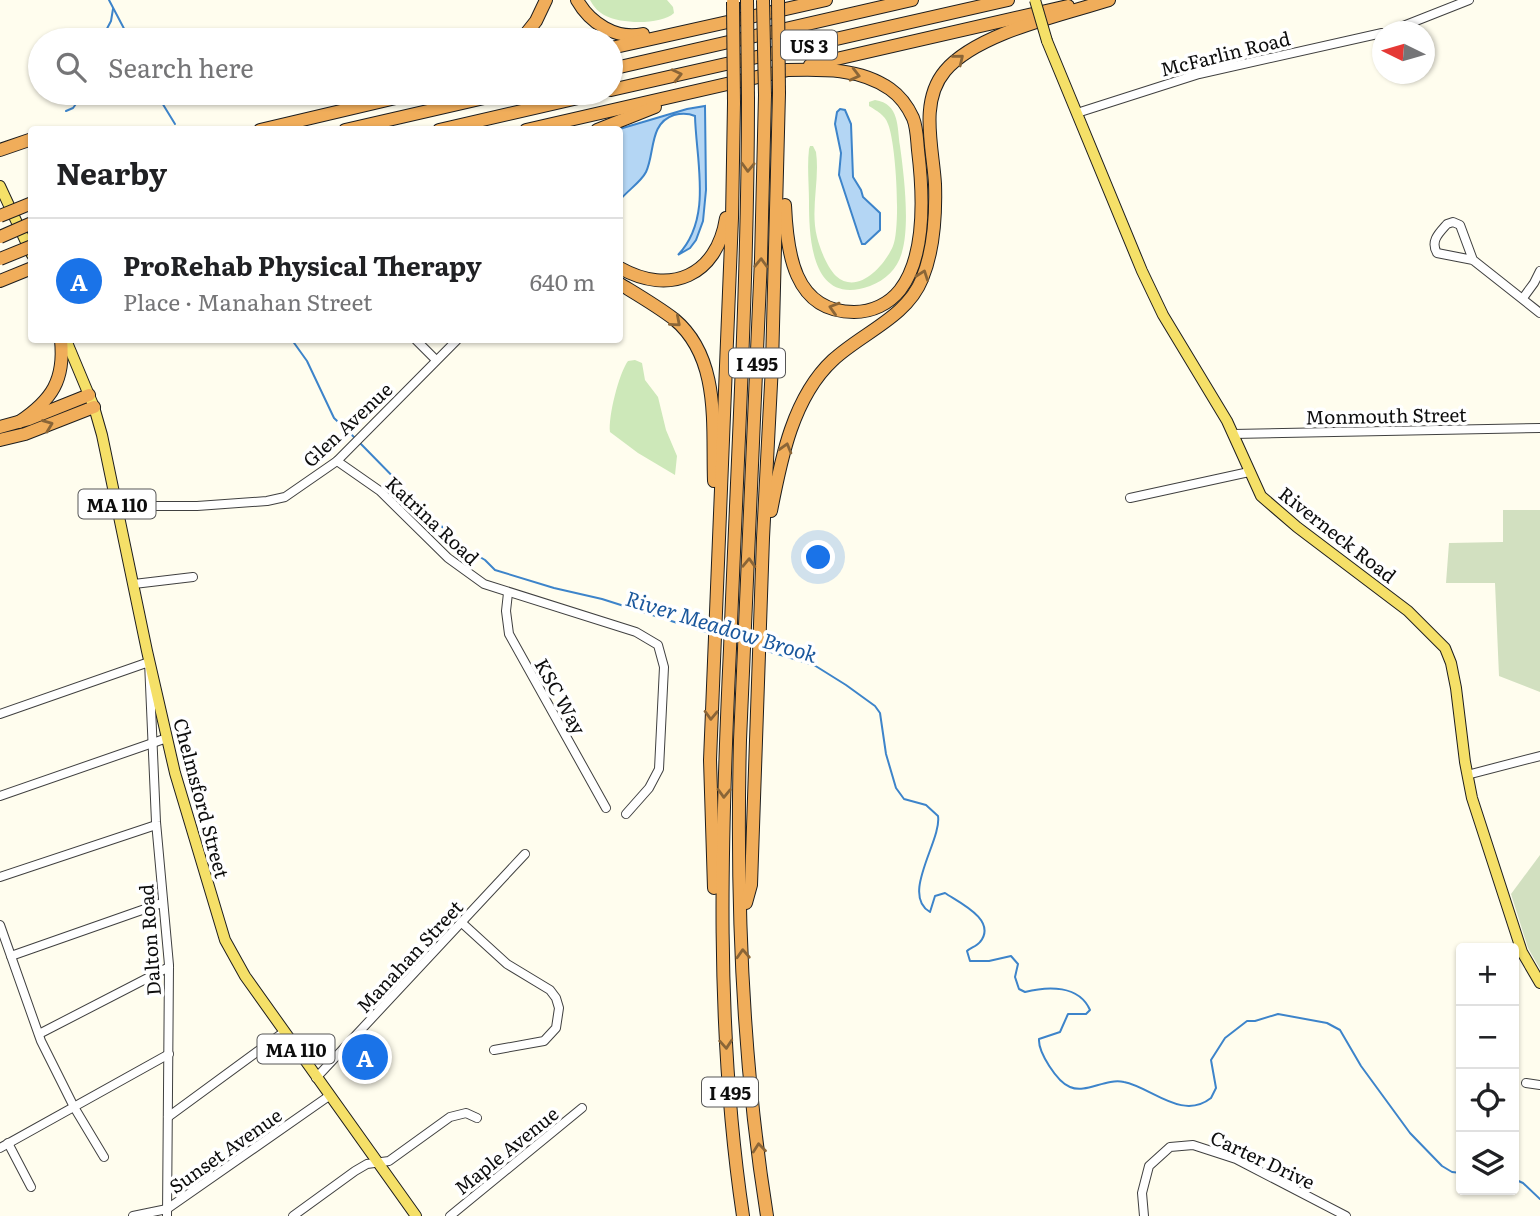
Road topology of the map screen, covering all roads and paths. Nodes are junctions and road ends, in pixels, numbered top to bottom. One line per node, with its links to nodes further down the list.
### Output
1 (546, 0): 16 (highway)
2 (577, 0): 17 (highway)
3 (747, 0): 94 (highway, I 495, one-way to 94, bridge)
4 (763, 0): 89 (highway, I 495, one-way to 4, bridge)
5 (813, 0): 14 (highway)
6 (826, 0): 14 (highway)
7 (912, 0): 22 (highway, US 3)
8 (1008, 0): 25 (highway, US 3, one-way to 8)
9 (1035, 0): 30 (main road, Riverneck Road, bridge)
10 (1093, 0): 23 (highway)
11 (1110, 0): 71 (highway, one-way to 11)
12 (1469, 0): 15 (street)
13 (732, 1): 37 (highway, bridge)
14 (783, 4): 19 (highway); 26 (highway, bridge)
15 (1416, 21)
16 (530, 28)
17 (605, 28)
18 (623, 34): 19 (highway)
19 (671, 34): 21 (highway)
20 (1372, 35): 30 (street, McFarlin Road)
21 (623, 45)
22 (623, 66)
23 (787, 70): 24 (highway); 26 (highway, one-way to 26)
24 (725, 84): 34 (highway); 35 (highway)
25 (623, 87)
26 (779, 93): 71 (highway)
27 (364, 105): 31 (highway)
28 (454, 105): 32 (highway)
29 (548, 105): 33 (highway)
30 (1077, 113): 65 (main road, Riverneck Road)
31 (277, 126)
32 (362, 126)
33 (456, 126)
34 (543, 126)
35 (604, 126)
36 (28, 140): 38 (highway)
37 (734, 148): 48 (highway); 73 (highway)
38 (0, 150)
39 (0, 186): 44 (main road)
40 (28, 205): 41 (highway, bridge)
41 (0, 216)
42 (28, 225): 43 (highway, bridge)
43 (0, 237)
44 (28, 247)
45 (28, 248): 46 (highway, bridge)
46 (0, 260)
47 (1473, 260): 47 (street); 53 (street)
48 (623, 269)
49 (28, 270): 51 (highway)
50 (1540, 271): 53 (street)
51 (3, 280)
52 (623, 286): 73 (highway, one-way to 73)
53 (1523, 298): 54 (street)
54 (1540, 313)
55 (64, 343): 62 (highway)
56 (65, 343): 60 (main road, Chelmsford Street / MA 110)
57 (419, 343): 59 (street)
58 (454, 343): 59 (street, Glen Avenue)
59 (436, 360): 67 (street, Glen Avenue)
60 (89, 395): 61 (main road, Chelmsford Street / MA 110); 62 (highway)
61 (94, 407): 66 (highway, one-way to 61); 70 (main road, Chelmsford Street / MA 110)
62 (19, 422): 63 (highway)
63 (0, 427)
64 (1540, 428): 65 (street, Monmouth Street)
65 (1233, 435): 68 (main road, Riverneck Road)
66 (0, 440)
67 (337, 461): 70 (street, Glen Avenue); 75 (street, Katrina Road)
68 (1249, 472): 69 (street); 81 (main road, Riverneck Road)
69 (1130, 498)
70 (118, 506): 74 (main road, Chelmsford Street / MA 110)
71 (763, 538): 89 (highway)
72 (194, 577): 74 (street)
73 (717, 578): 94 (highway, one-way to 94)
74 (134, 584): 76 (main road, Chelmsford Street / MA 110)
75 (508, 593): 83 (street, KSC Way); 84 (street, Katrina Road)
76 (149, 662): 77 (street); 78 (main road, Chelmsford Street / MA 110); 79 (street, Dalton Road)
77 (0, 714)
78 (167, 738): 79 (street); 96 (main road, Chelmsford Street / MA 110)
79 (151, 745): 82 (street); 85 (street, Dalton Road)
80 (1540, 756): 81 (street)
81 (1467, 775): 95 (main road, Riverneck Road)
82 (0, 796)
83 (606, 808)
84 (626, 814)
85 (156, 825): 87 (street); 88 (street, Dalton Road)
86 (525, 855): 90 (street, Manahan Street)
87 (0, 877)
88 (162, 903): 92 (street); 93 (street, Dalton Road)
89 (742, 919): 118 (highway, I 495, one-way to 89)
90 (462, 923): 98 (street); 100 (street, Manahan Street)
91 (0, 925): 92 (street)
92 (11, 956): 97 (street)
93 (169, 967): 97 (street); 99 (street, Dalton Road)
94 (723, 976): 112 (highway, I 495, one-way to 112)
95 (1540, 983)
96 (284, 1032): 100 (main road, Chelmsford Street / MA 110); 106 (street)
97 (39, 1034): 104 (street)
98 (494, 1050)
99 (169, 1054): 104 (street); 106 (street, Dalton Road)
100 (316, 1078): 103 (main road, Chelmsford Street / MA 110)
101 (1526, 1083): 102 (street)
102 (1540, 1084)
103 (329, 1096): 110 (main road, Chelmsford Street / MA 110); 113 (street, Sunset Avenue)
104 (74, 1107): 108 (street); 109 (street)
105 (582, 1108): 117 (street, Maple Avenue)
106 (168, 1117): 113 (street, Dalton Road)
107 (477, 1118): 110 (street)
108 (4, 1145): 111 (street)
109 (104, 1157)
110 (377, 1163): 115 (street); 116 (main road, Chelmsford Street / MA 110)
111 (31, 1187)
112 (743, 1212)
113 (167, 1213): 114 (street, Sunset Avenue)
114 (133, 1216)
115 (293, 1216)
116 (416, 1216)
117 (450, 1216)
118 (767, 1216)
119 (1144, 1216): 120 (street, Carter Drive)
120 (1346, 1216)

